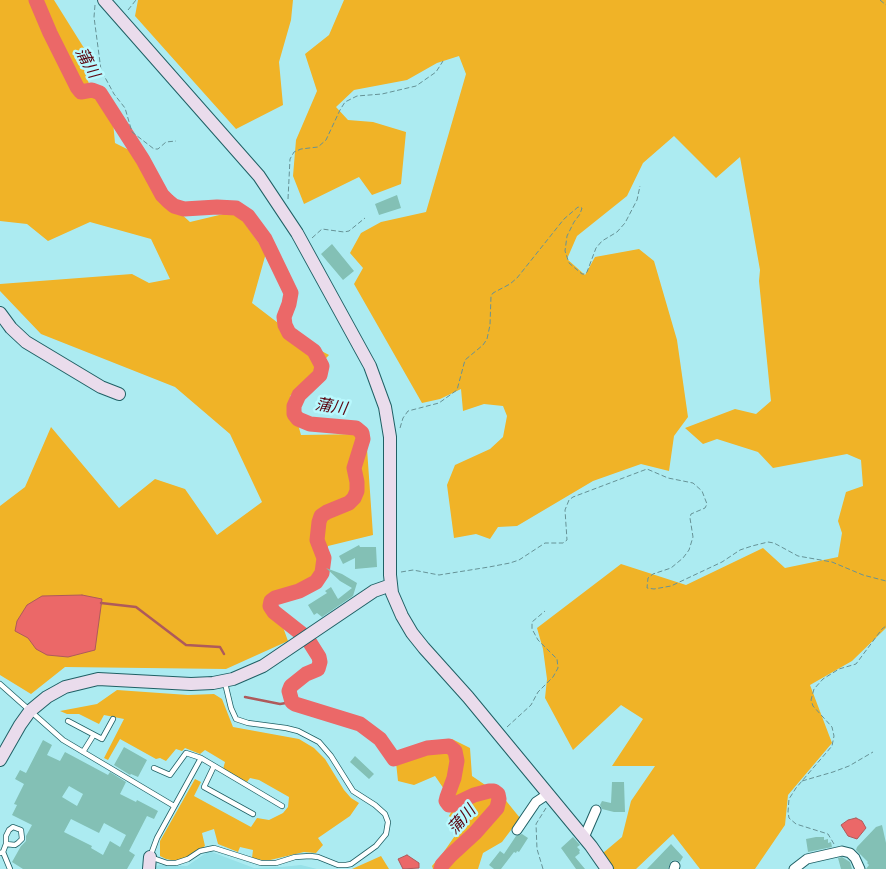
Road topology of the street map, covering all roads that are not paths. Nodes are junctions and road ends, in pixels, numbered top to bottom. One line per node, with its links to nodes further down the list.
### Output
1 (100, 1): 4 (street)
2 (0, 313): 3 (street)
3 (119, 394)
4 (391, 580): 5 (street); 16 (street)
5 (224, 681): 7 (street); 25 (lane)
6 (0, 684): 7 (lane)
7 (30, 712): 11 (lane); 13 (street)
8 (113, 719): 10 (lane)
9 (68, 721): 10 (lane)
10 (93, 736): 11 (lane)
11 (83, 752): 17 (lane)
12 (201, 758): 14 (lane); 15 (lane); 17 (lane)
13 (0, 760)
14 (214, 766): 18 (lane); 20 (lane)
15 (154, 768)
16 (551, 797): 21 (street); 22 (street)
17 (174, 806): 25 (lane)
18 (282, 806)
19 (596, 810): 22 (street)
20 (253, 814)
21 (517, 830)
22 (583, 836): 27 (street)
23 (6, 844): 23 (lane); 24 (lane)
24 (1, 853): 26 (lane)
25 (150, 863)
26 (10, 869)
27 (607, 869)
28 (794, 869): 29 (street)
29 (860, 869)

